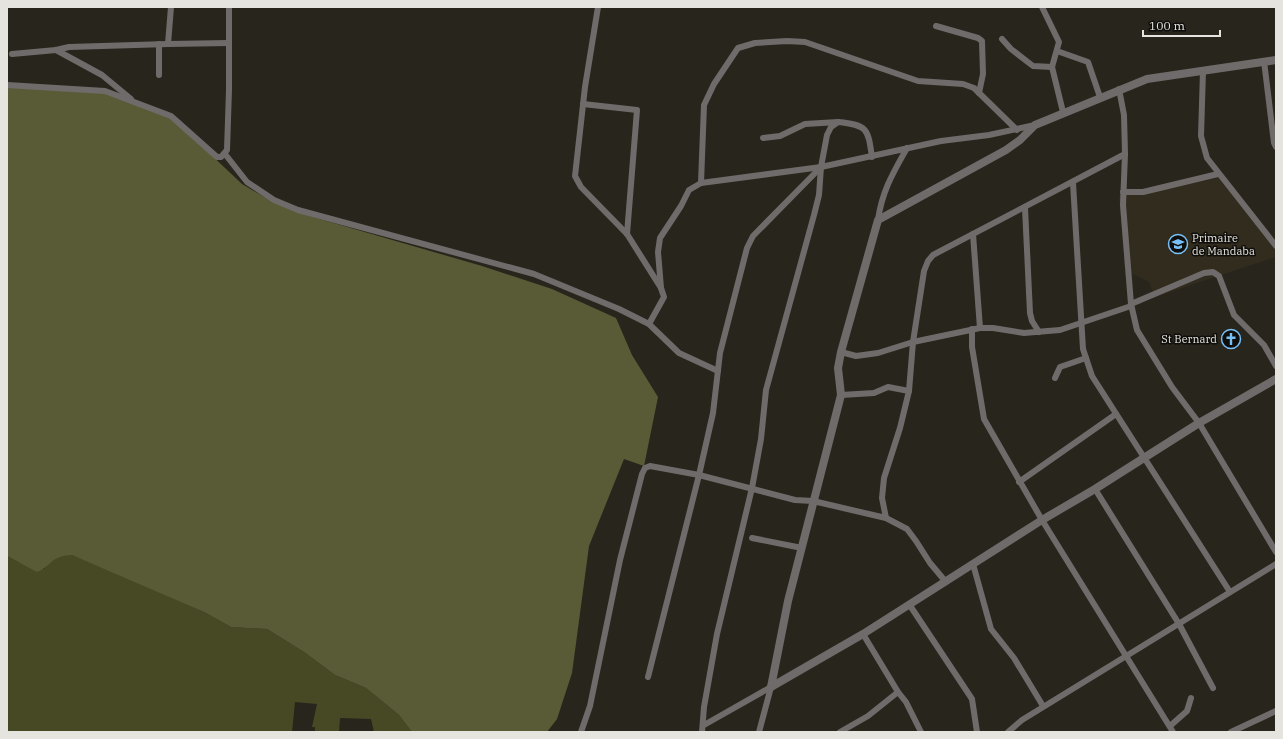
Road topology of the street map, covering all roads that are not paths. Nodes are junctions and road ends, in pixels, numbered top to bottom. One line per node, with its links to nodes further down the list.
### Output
1 (171, 7): 9 (street)
2 (229, 7): 7 (street)
3 (598, 7): 23 (street)
4 (1042, 7): 11 (street)
5 (936, 26): 20 (street)
6 (1002, 39): 15 (street)
7 (229, 43): 9 (street); 31 (street)
8 (160, 44): 9 (street); 10 (street); 17 (street)
9 (168, 44)
10 (56, 50): 12 (street); 22 (street)
11 (1057, 51): 15 (street); 21 (street)
12 (12, 54)
13 (1276, 60): 14 (street)
14 (1264, 61): 16 (street); 30 (street)
15 (1052, 67): 24 (street)
16 (1203, 71): 19 (street); 35 (street)
17 (159, 75)
18 (7, 85): 22 (street)
19 (1119, 89): 21 (street); 32 (street)
20 (979, 92): 27 (street); 36 (street)
21 (1100, 97): 24 (street)
22 (136, 102): 31 (street)
23 (583, 104): 41 (street); 41 (street)
24 (1063, 112): 26 (street)
25 (838, 122): 28 (street); 33 (street); 34 (street)
26 (1035, 125): 27 (street); 40 (street)
27 (1017, 130): 29 (street)
28 (763, 138)
29 (908, 148): 33 (street); 40 (street)
30 (1276, 148)
31 (225, 154): 47 (street)
32 (1125, 154): 37 (street); 38 (street)
33 (872, 157): 34 (street)
34 (821, 167): 36 (street); 55 (street); 65 (street)
35 (1218, 174): 38 (street); 43 (street)
36 (701, 183): 44 (street)
37 (1073, 183): 39 (street); 46 (street)
38 (1123, 192): 45 (street)
39 (1025, 208): 42 (street); 50 (street)
40 (878, 220): 52 (street)
41 (627, 234): 44 (street)
42 (973, 234): 48 (street); 51 (street)
43 (1276, 246)
44 (661, 288): 47 (street)
45 (1131, 305): 46 (street); 54 (street); 61 (street)
46 (1081, 322): 50 (street); 53 (street)
47 (649, 324): 55 (street)
48 (980, 328): 49 (street); 50 (street)
49 (972, 329): 51 (street); 64 (street)
50 (1039, 332)
51 (913, 342): 52 (street); 58 (street)
52 (841, 352): 59 (street)
53 (1086, 358): 56 (street); 60 (street)
54 (1276, 366)
55 (718, 371): 63 (street)
56 (1055, 378)
57 (1276, 379): 61 (street)
58 (909, 391): 59 (street); 68 (street)
59 (841, 395): 67 (street)
60 (1116, 414): 62 (street); 64 (street)
61 (1199, 423): 62 (street); 72 (street)
62 (1144, 458): 66 (street); 76 (street)
63 (699, 475): 65 (street); 81 (street); 90 (street)
64 (1019, 482): 69 (street)
65 (752, 488): 67 (street); 88 (street)
66 (1095, 489): 69 (street); 78 (street)
67 (813, 501): 68 (street); 71 (street)
68 (886, 518): 75 (street)
69 (1042, 520): 73 (street); 80 (street)
70 (752, 538): 71 (street)
71 (802, 548): 82 (street)
72 (1276, 552)
73 (973, 564): 75 (street); 86 (street)
74 (1276, 564): 76 (street)
75 (946, 582): 77 (street)
76 (1230, 592): 78 (street)
77 (910, 604): 79 (street); 94 (street)
78 (1179, 624): 80 (street); 83 (street)
79 (863, 634): 82 (street); 84 (street)
80 (1127, 656): 86 (street); 89 (street)
81 (648, 677)
82 (771, 687): 88 (street); 91 (street)
83 (1213, 688)
84 (898, 692): 92 (street); 93 (street)
85 (1191, 698): 89 (street)
86 (1044, 706): 95 (street)
87 (1276, 711): 96 (street)
88 (703, 729)
89 (1170, 729)
90 (581, 732)
91 (759, 732)
92 (840, 732)
93 (922, 732)
94 (978, 732)
95 (1008, 732)
96 (1231, 732)

